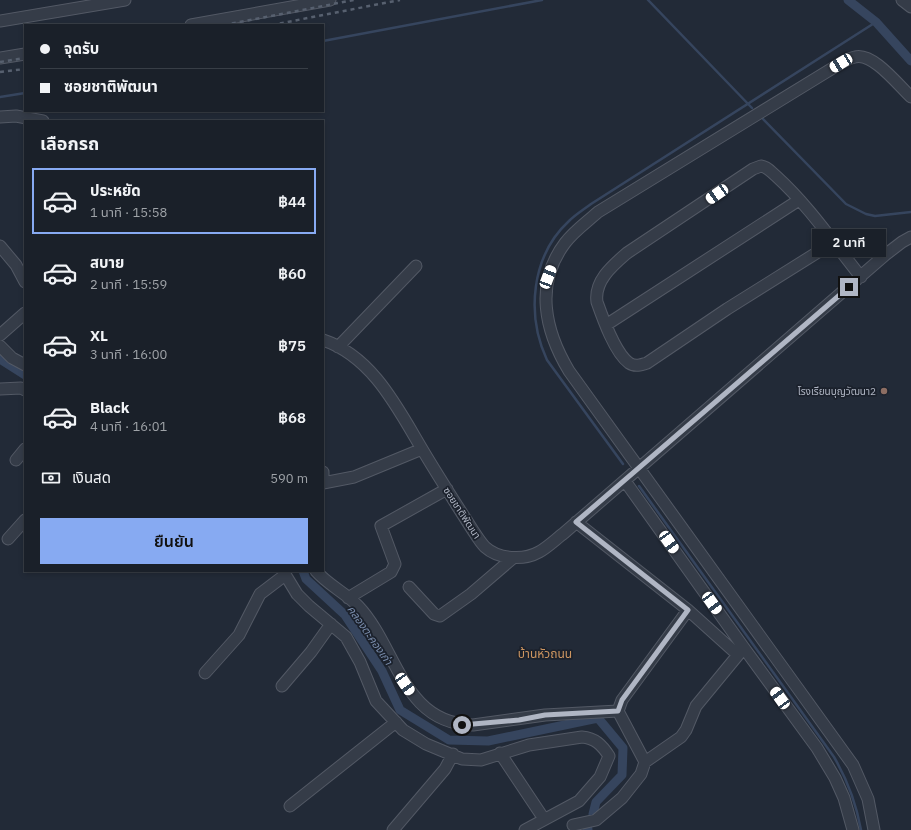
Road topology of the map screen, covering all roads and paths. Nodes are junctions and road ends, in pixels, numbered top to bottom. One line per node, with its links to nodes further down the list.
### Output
1 (125, 0): 5 (street)
2 (330, 0): 6 (street)
3 (902, 0): 4 (street)
4 (911, 8)
5 (0, 21)
6 (197, 24)
7 (24, 54): 8 (street)
8 (0, 58)
9 (911, 97): 31 (street)
10 (0, 117): 11 (street)
11 (23, 120)
12 (799, 200): 14 (street); 20 (street); 20 (street)
13 (911, 237): 17 (street, ซอยชาติพัฒนา)
14 (834, 242): 17 (street); 20 (street)
15 (0, 246): 18 (street)
16 (416, 266): 24 (street)
17 (861, 277): 31 (street, ซอยชาติพัฒนา)
18 (24, 280)
19 (24, 314): 21 (street)
20 (606, 325)
21 (0, 335)
22 (324, 340): 24 (street, ซอยชาติพัฒนา)
23 (0, 346): 25 (street)
24 (338, 347): 28 (street, ซอยชาติพัฒนา)
25 (24, 364)
26 (0, 389): 27 (street)
27 (24, 390)
28 (422, 449): 33 (street); 34 (street, ซอยชาติพัฒนา)
29 (24, 450): 30 (street)
30 (16, 460)
31 (640, 468): 32 (street, ซอยชาติพัฒนา); 60 (street)
32 (625, 481): 36 (street, ซอยชาติพัฒนา); 45 (street)
33 (324, 483)
34 (447, 489): 38 (street, ซอยชาติพัฒนา); 42 (street)
35 (24, 521): 37 (street)
36 (576, 522): 38 (street, ซอยชาติพัฒนา); 43 (street)
37 (8, 539)
38 (513, 558): 41 (street)
39 (317, 572): 42 (street)
40 (284, 573): 44 (street); 46 (street)
41 (409, 587)
42 (348, 598): 48 (street)
43 (688, 610): 45 (street); 48 (street)
44 (331, 624): 47 (street); 49 (street)
45 (741, 652): 52 (street); 59 (street)
46 (205, 673)
47 (282, 686)
48 (618, 711): 52 (street)
49 (396, 722): 51 (street); 53 (street)
50 (500, 753): 51 (street); 54 (street); 55 (street)
51 (453, 754): 57 (street)
52 (645, 762): 56 (street)
53 (290, 806)
54 (569, 806): 55 (street); 56 (street)
55 (544, 819): 58 (street)
56 (573, 828)
57 (393, 830)
58 (525, 830)
59 (853, 830)
60 (874, 830)

